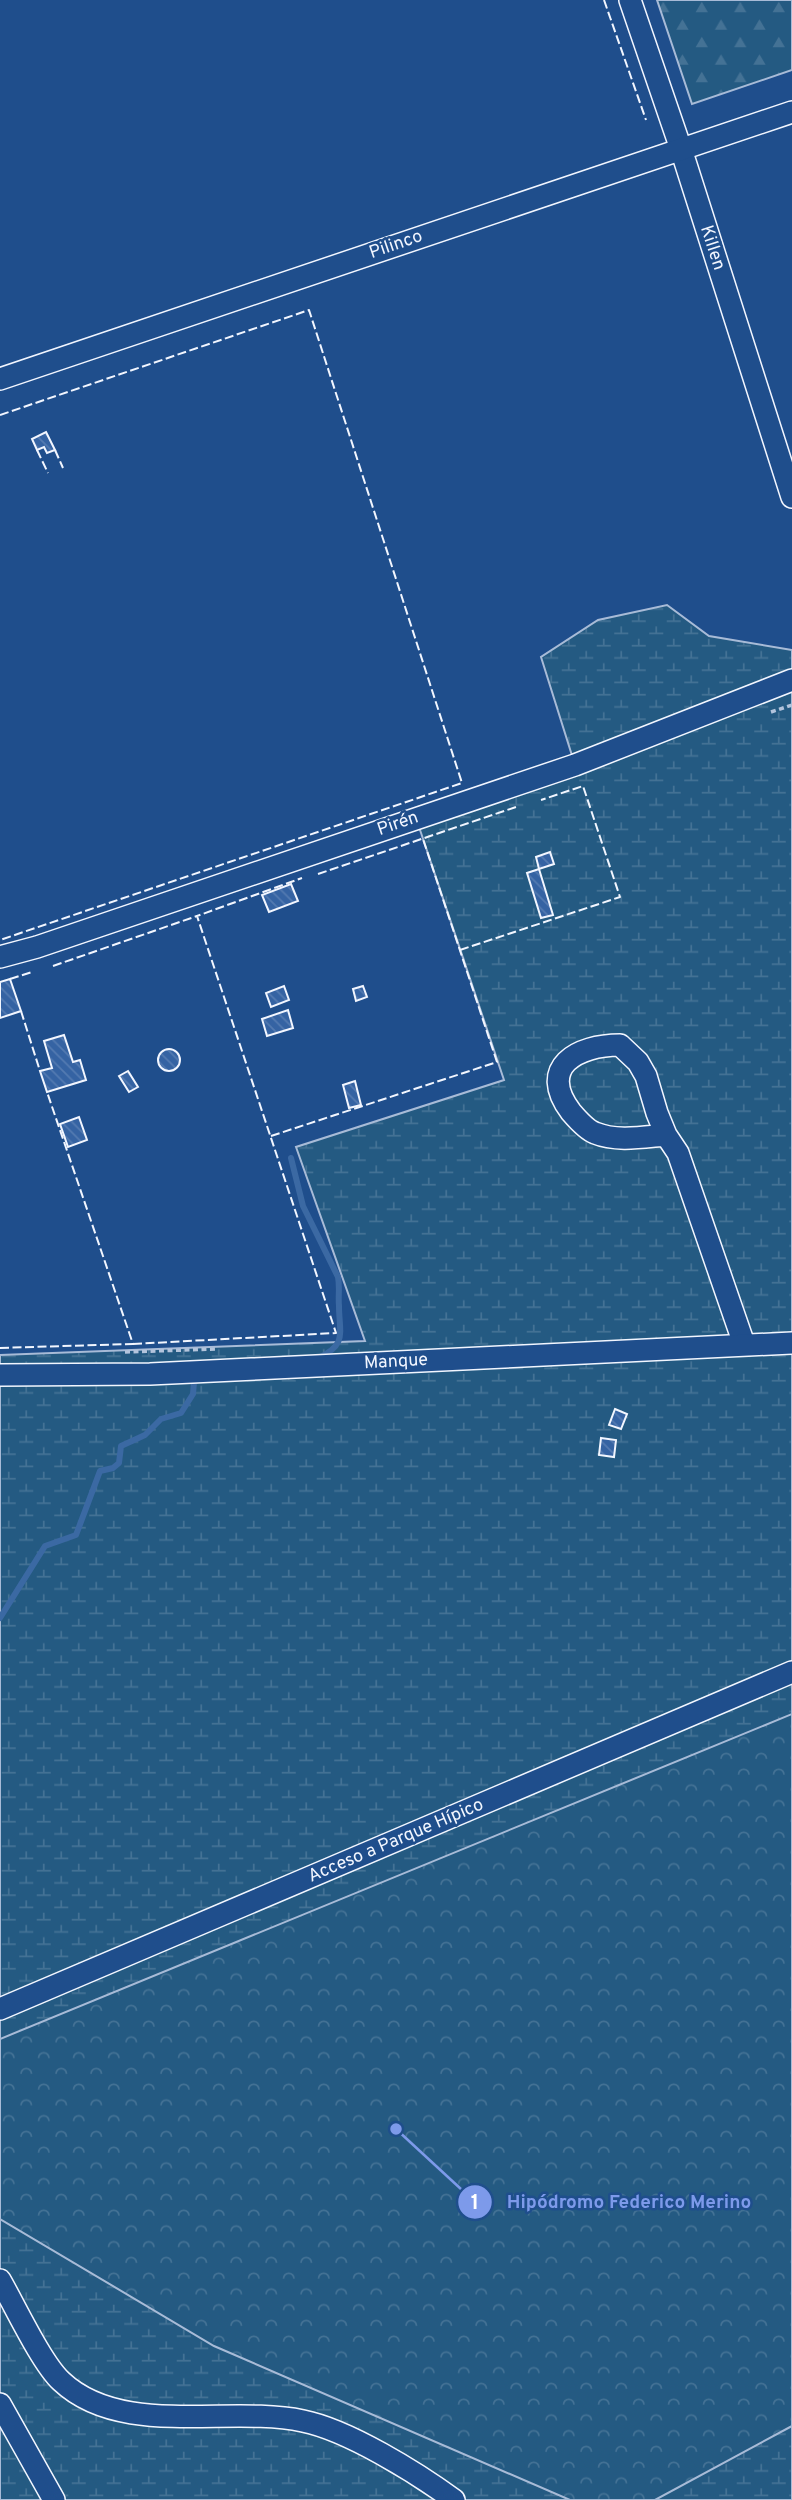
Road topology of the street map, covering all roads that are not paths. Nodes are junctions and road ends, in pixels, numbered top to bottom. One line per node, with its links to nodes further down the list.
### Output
1 (630, 0): 3 (street, Killen)
2 (792, 112): 3 (street, Pilinco)
3 (681, 149): 4 (street, Pilinco); 5 (street, Killen)
4 (0, 379)
5 (792, 497)
6 (792, 680): 7 (street, Pirén)
7 (0, 957)
8 (666, 1135): 8 (street); 10 (street)
9 (792, 1343): 10 (street, Manque)
10 (744, 1344): 11 (street, Manque)
11 (0, 1375)
12 (792, 1672): 13 (street, Acceso a Parque Hípico)
13 (0, 2009)
14 (0, 2280): 17 (street)
15 (0, 2404): 16 (street)
16 (54, 2500)
17 (454, 2500)

